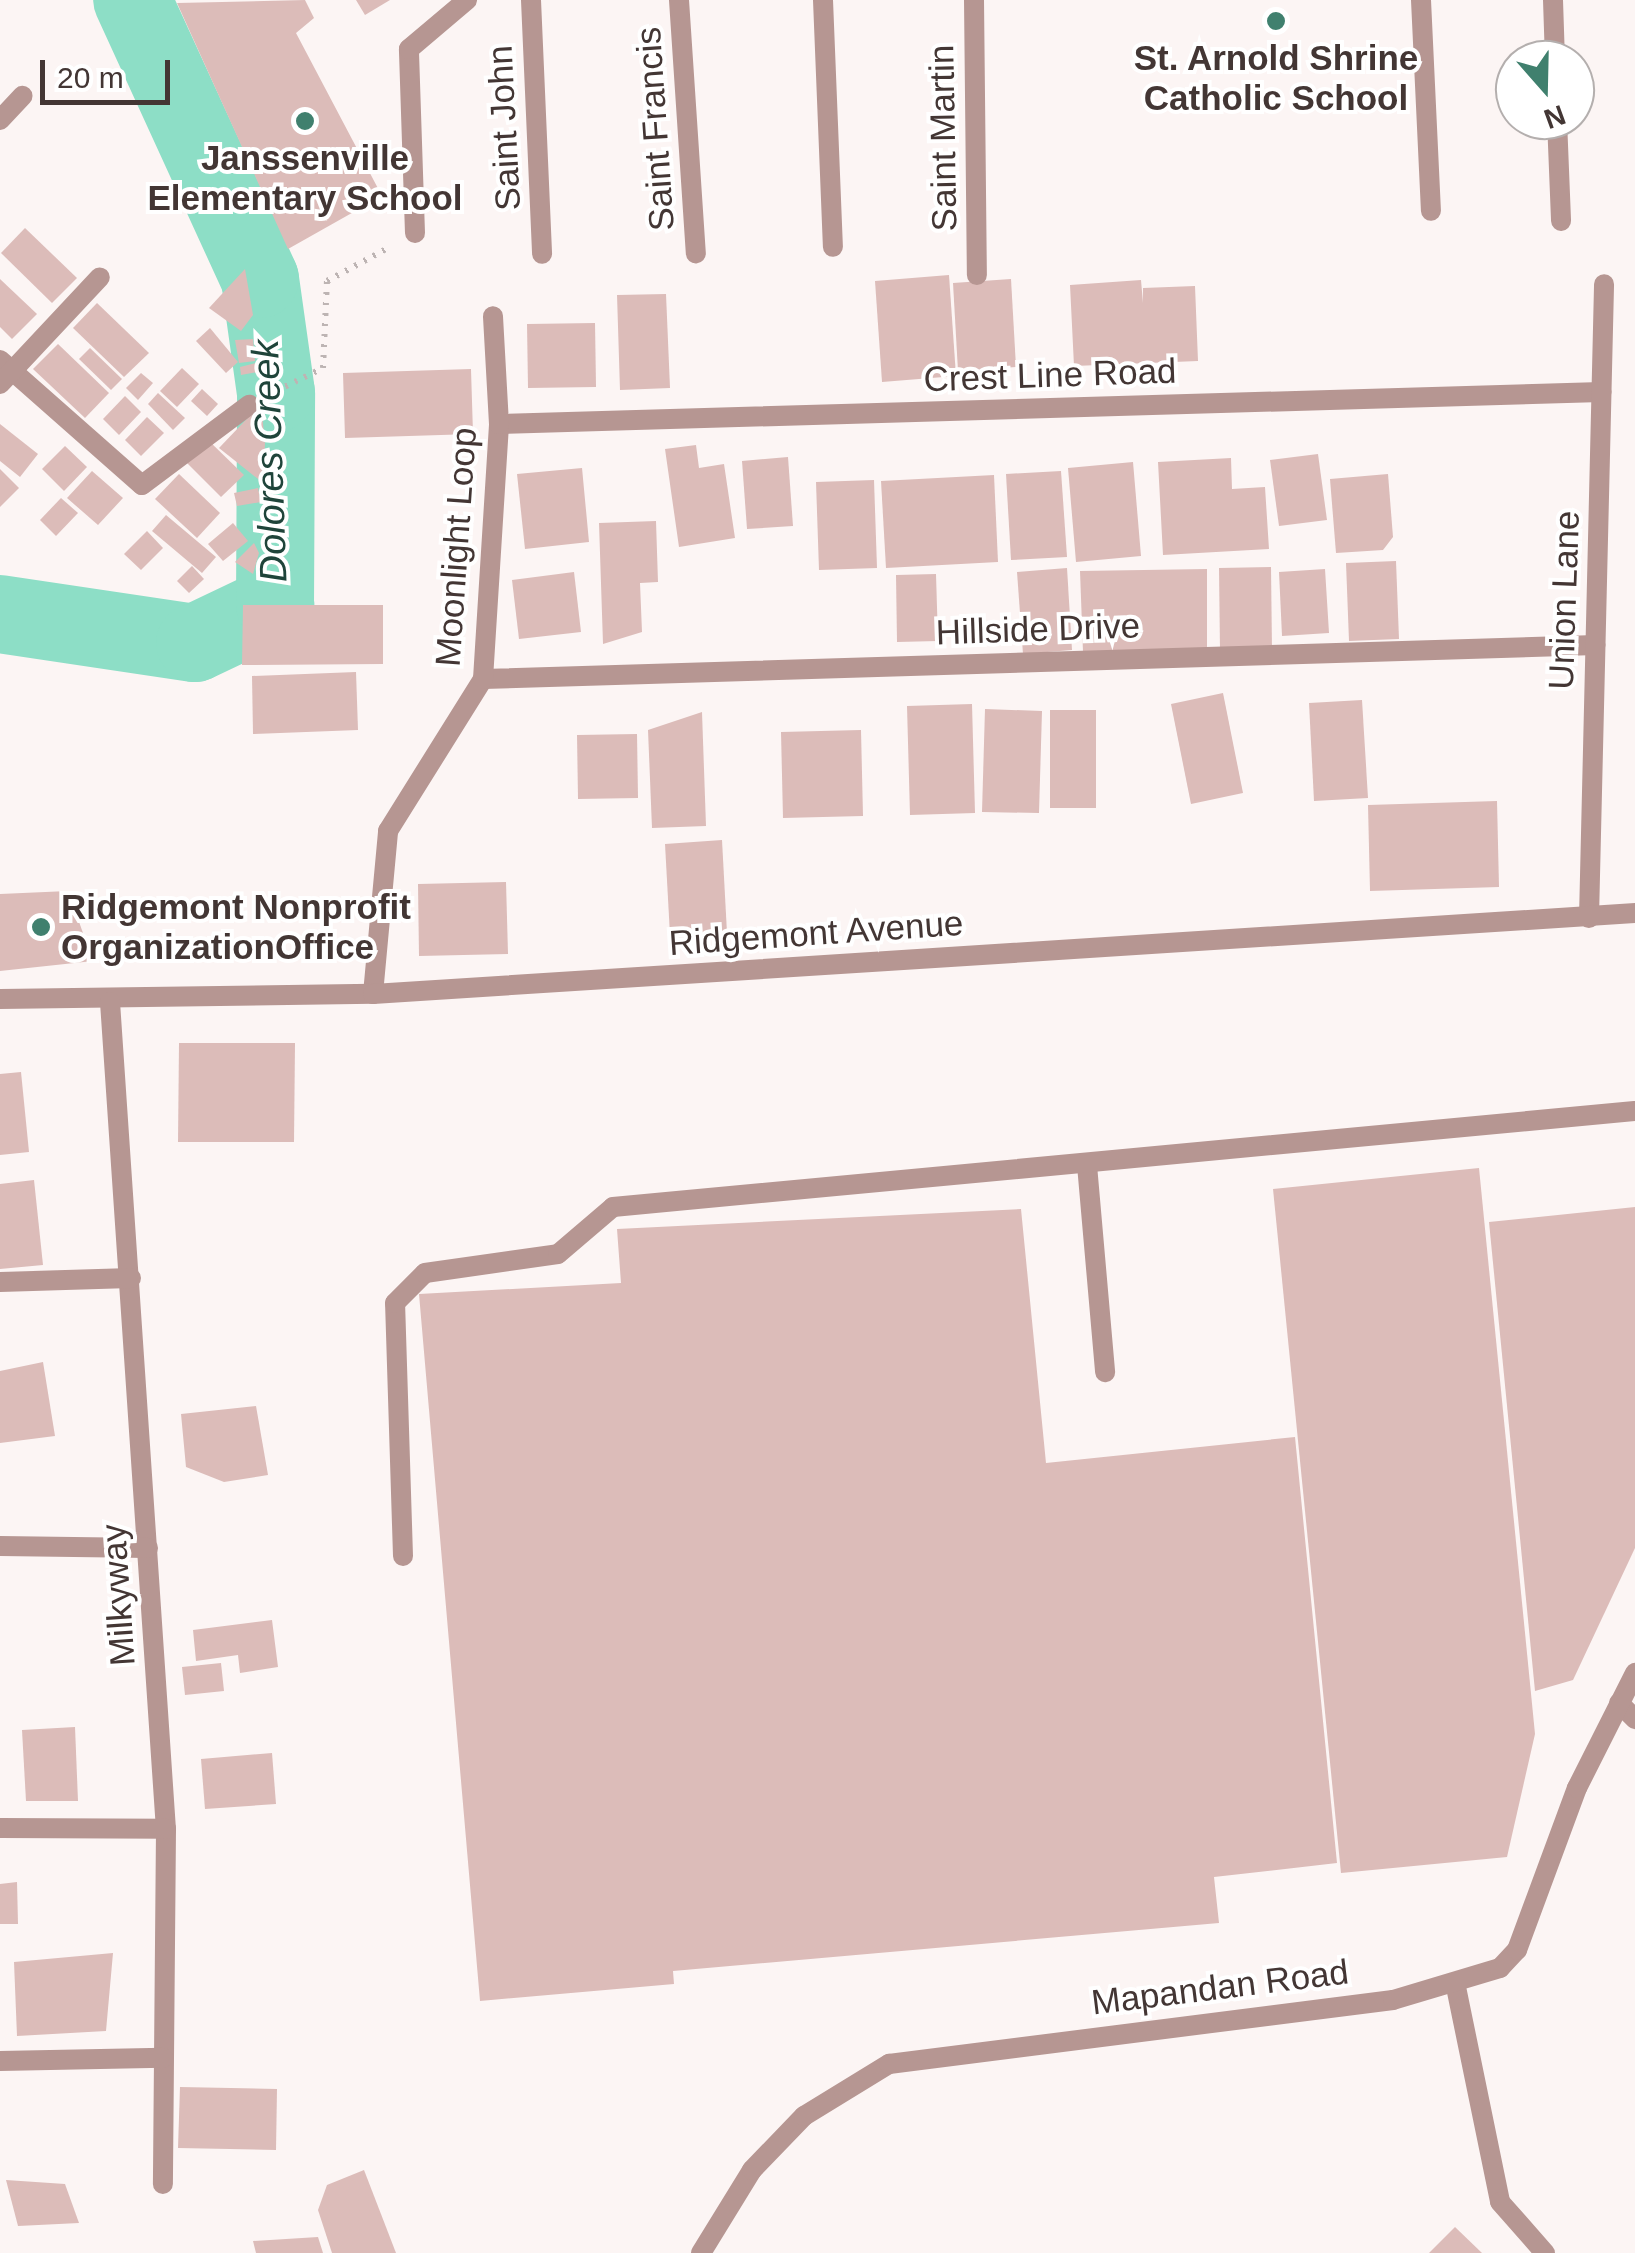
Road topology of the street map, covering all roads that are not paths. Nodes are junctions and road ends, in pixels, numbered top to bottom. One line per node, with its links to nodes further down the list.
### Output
1 (467, 0): 14 (street)
2 (531, 0): 16 (street, Saint John)
3 (679, 0): 17 (street, Saint Francis)
4 (822, 0): 15 (street)
5 (974, 0): 18 (street, Saint Martin)
6 (1421, 0): 12 (street)
7 (1553, 0): 8 (street)
8 (1554, 40)
9 (22, 96): 10 (street)
10 (0, 120)
11 (1558, 140): 13 (street)
12 (1430, 210)
13 (1560, 221)
14 (415, 233)
15 (833, 247)
16 (542, 254)
17 (696, 254)
18 (977, 275)
19 (100, 277): 22 (street)
20 (1604, 284): 23 (street, Union Lane)
21 (494, 316): 25 (street, Moonlight Loop)
22 (4, 372): 24 (street)
23 (1602, 392): 25 (street, Crest Line Road); 26 (street, Union Lane)
24 (249, 404)
25 (499, 424): 27 (street, Moonlight Loop)
26 (1595, 645): 27 (street, Hillside Drive); 29 (street, Union Lane)
27 (483, 679): 30 (street, Moonlight Loop)
28 (1635, 913): 29 (street, Ridgemont Avenue)
29 (1589, 918): 30 (street, Ridgemont Avenue)
30 (373, 994): 32 (street, Ridgemont Avenue)
31 (0, 998): 32 (street, Ridgemont Avenue)
32 (110, 1002): 35 (street, Milkyway)
33 (1635, 1111): 34 (street)
34 (1087, 1165): 37 (street); 40 (street)
35 (130, 1278): 36 (street); 39 (street, Milkyway)
36 (0, 1282)
37 (1105, 1372)
38 (0, 1546): 39 (street)
39 (148, 1548): 45 (street, Milkyway)
40 (403, 1556)
41 (1635, 1672): 42 (street, Mapandan Road)
42 (1619, 1703): 43 (street); 46 (street, Mapandan Road)
43 (1635, 1719)
44 (0, 1828): 45 (street)
45 (166, 1829): 47 (street, Milkyway)
46 (1456, 1987): 50 (street, Mapandan Road); 51 (street)
47 (163, 2058): 48 (street); 49 (street, Milkyway)
48 (0, 2060)
49 (163, 2184)
50 (701, 2253)
51 (1546, 2253)

